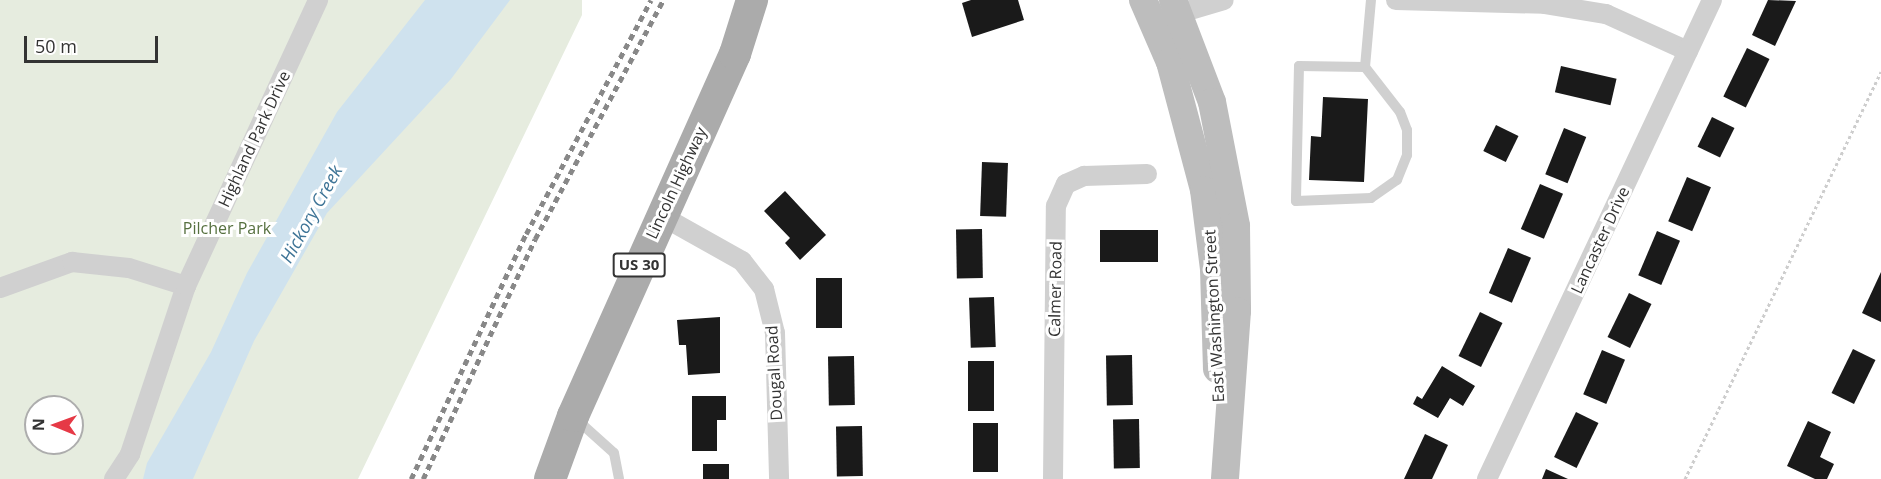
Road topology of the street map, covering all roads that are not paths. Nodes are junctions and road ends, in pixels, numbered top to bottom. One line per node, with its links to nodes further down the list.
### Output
1 (318, 0): 14 (street, Highland Park Drive)
2 (752, 0): 10 (main road, Lincoln Highway / US 30)
3 (776, 0): 10 (main road, Lincoln Highway / US 30)
4 (1224, 0): 8 (street)
5 (1371, 0): 11 (lane)
6 (1396, 0): 9 (street)
7 (1712, 0): 9 (street, Lancaster Drive)
8 (1162, 9): 17 (street, East Washington Street)
9 (1688, 51): 23 (street, Lancaster Drive)
10 (735, 54): 13 (main road, Lincoln Highway / US 30)
11 (1365, 67): 11 (lane)
12 (1147, 174): 22 (street, Calmer Road)
13 (660, 215): 16 (main road, Lincoln Highway / US 30); 21 (street, Dougal Road)
14 (186, 286): 15 (street); 18 (street, Highland Park Drive)
15 (0, 288)
16 (573, 416): 19 (main road, Lincoln Highway / US 30); 20 (lane)
17 (1225, 471)
18 (114, 479)
19 (550, 479)
20 (619, 479)
21 (779, 479)
22 (1053, 479)
23 (1487, 479)

